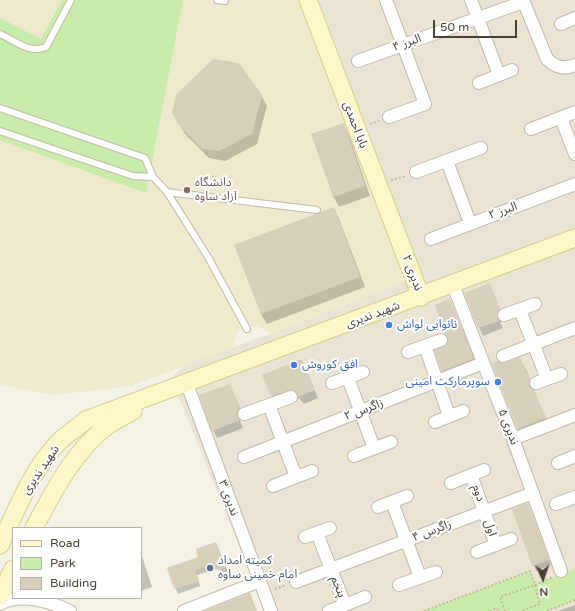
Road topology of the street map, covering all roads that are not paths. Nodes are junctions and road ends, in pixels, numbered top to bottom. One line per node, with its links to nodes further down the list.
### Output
1 (71, 0): 11 (lane)
2 (217, 0): 7 (lane)
3 (308, 0): 35 (street, بابا احمدی)
4 (386, 0): 12 (street)
5 (471, 0): 8 (street)
6 (523, 1): 8 (street, البرز ۴); 14 (street)
7 (225, 2)
8 (478, 18): 12 (street, البرز ۴); 16 (street)
9 (575, 18): 10 (street)
10 (561, 24)
11 (0, 34)
12 (403, 44): 13 (street, البرز ۴); 20 (street)
13 (358, 61)
14 (575, 65)
15 (512, 70): 16 (street)
16 (499, 75): 17 (street)
17 (479, 83)
18 (0, 108): 28 (lane)
19 (575, 112): 21 (street)
20 (389, 117)
21 (561, 118): 22 (street); 25 (street)
22 (531, 128)
23 (0, 131): 28 (lane)
24 (481, 148): 26 (street)
25 (575, 154)
26 (447, 161): 27 (street); 32 (street)
27 (416, 172)
28 (153, 178): 30 (lane)
29 (575, 184): 32 (street, البرز ۲)
30 (167, 192): 31 (lane); 42 (lane)
31 (317, 210)
32 (470, 223): 34 (street, البرز ۲)
33 (575, 238): 36 (street, شهید ندیری)
34 (431, 239)
35 (403, 250): 37 (street, ندیری ۲)
36 (453, 285): 37 (street, شهید ندیری); 48 (street, ندیری ۵)
37 (421, 297): 54 (street, شهید ندیری)
38 (535, 304): 39 (street)
39 (520, 310): 40 (street); 44 (street)
40 (504, 315)
41 (575, 328): 44 (street)
42 (247, 329)
43 (441, 340): 45 (street)
44 (533, 345): 47 (street); 50 (street)
45 (425, 346): 46 (street); 52 (street)
46 (408, 352)
47 (503, 356)
48 (483, 363): 52 (street, زاگرس ۲); 64 (street, ندیری ۵)
49 (363, 372): 51 (street)
50 (561, 374)
51 (348, 378): 53 (street); 59 (street)
52 (437, 382): 59 (street, زاگرس ۲); 62 (street)
53 (332, 383)
54 (187, 384): 55 (street, شهید ندیری); 101 (street, ندیری ۳)
55 (170, 389): 85 (street, شهید ندیری); 91 (street, شهید ندیری)
56 (291, 397): 57 (street)
57 (268, 405): 60 (street); 65 (street)
58 (463, 411): 62 (street)
59 (361, 412): 65 (street, زاگرس ۲); 67 (street)
60 (244, 414)
61 (575, 415): 64 (street)
62 (450, 416): 63 (street)
63 (435, 422)
64 (513, 439): 78 (street, ندیری ۵)
65 (283, 442): 70 (street, زاگرس ۲); 75 (street)
66 (391, 442): 67 (street)
67 (374, 448): 68 (street)
68 (354, 456)
69 (575, 456): 71 (street)
70 (244, 457)
71 (558, 463)
72 (484, 470): 74 (street)
73 (312, 471): 75 (street)
74 (471, 475): 76 (street); 84 (street, دوم)
75 (296, 477): 77 (street)
76 (451, 483)
77 (273, 486)
78 (533, 493): 84 (street, زاگرس ۴); 97 (street, ندیری ۵)
79 (407, 496): 81 (street)
80 (575, 497): 82 (street)
81 (392, 502): 83 (street); 90 (street)
82 (556, 504)
83 (378, 507)
84 (484, 511): 90 (street, زاگرس ۴); 92 (street, اول)
85 (35, 527)
86 (330, 528): 87 (street)
87 (317, 532): 88 (street); 94 (street, پنجم)
88 (305, 537)
89 (511, 539): 92 (street)
90 (407, 541): 94 (street, زاگرس ۴); 98 (street)
91 (0, 545)
92 (496, 545): 93 (street)
93 (478, 552)
94 (331, 569): 99 (street, زاگرس ۴); 107 (street, پنجم)
95 (12, 571): 102 (street)
96 (436, 572): 98 (street)
97 (558, 574)
98 (420, 577): 100 (street)
99 (296, 582)
100 (399, 584)
101 (262, 587): 109 (street); 110 (street, ندیری ۳)
102 (0, 596)
103 (365, 597): 107 (street)
104 (46, 599): 106 (street)
105 (0, 604): 106 (street)
106 (56, 604): 108 (street)
107 (345, 605): 111 (street)
108 (70, 611)
109 (184, 611)
110 (271, 611)
111 (329, 611)

